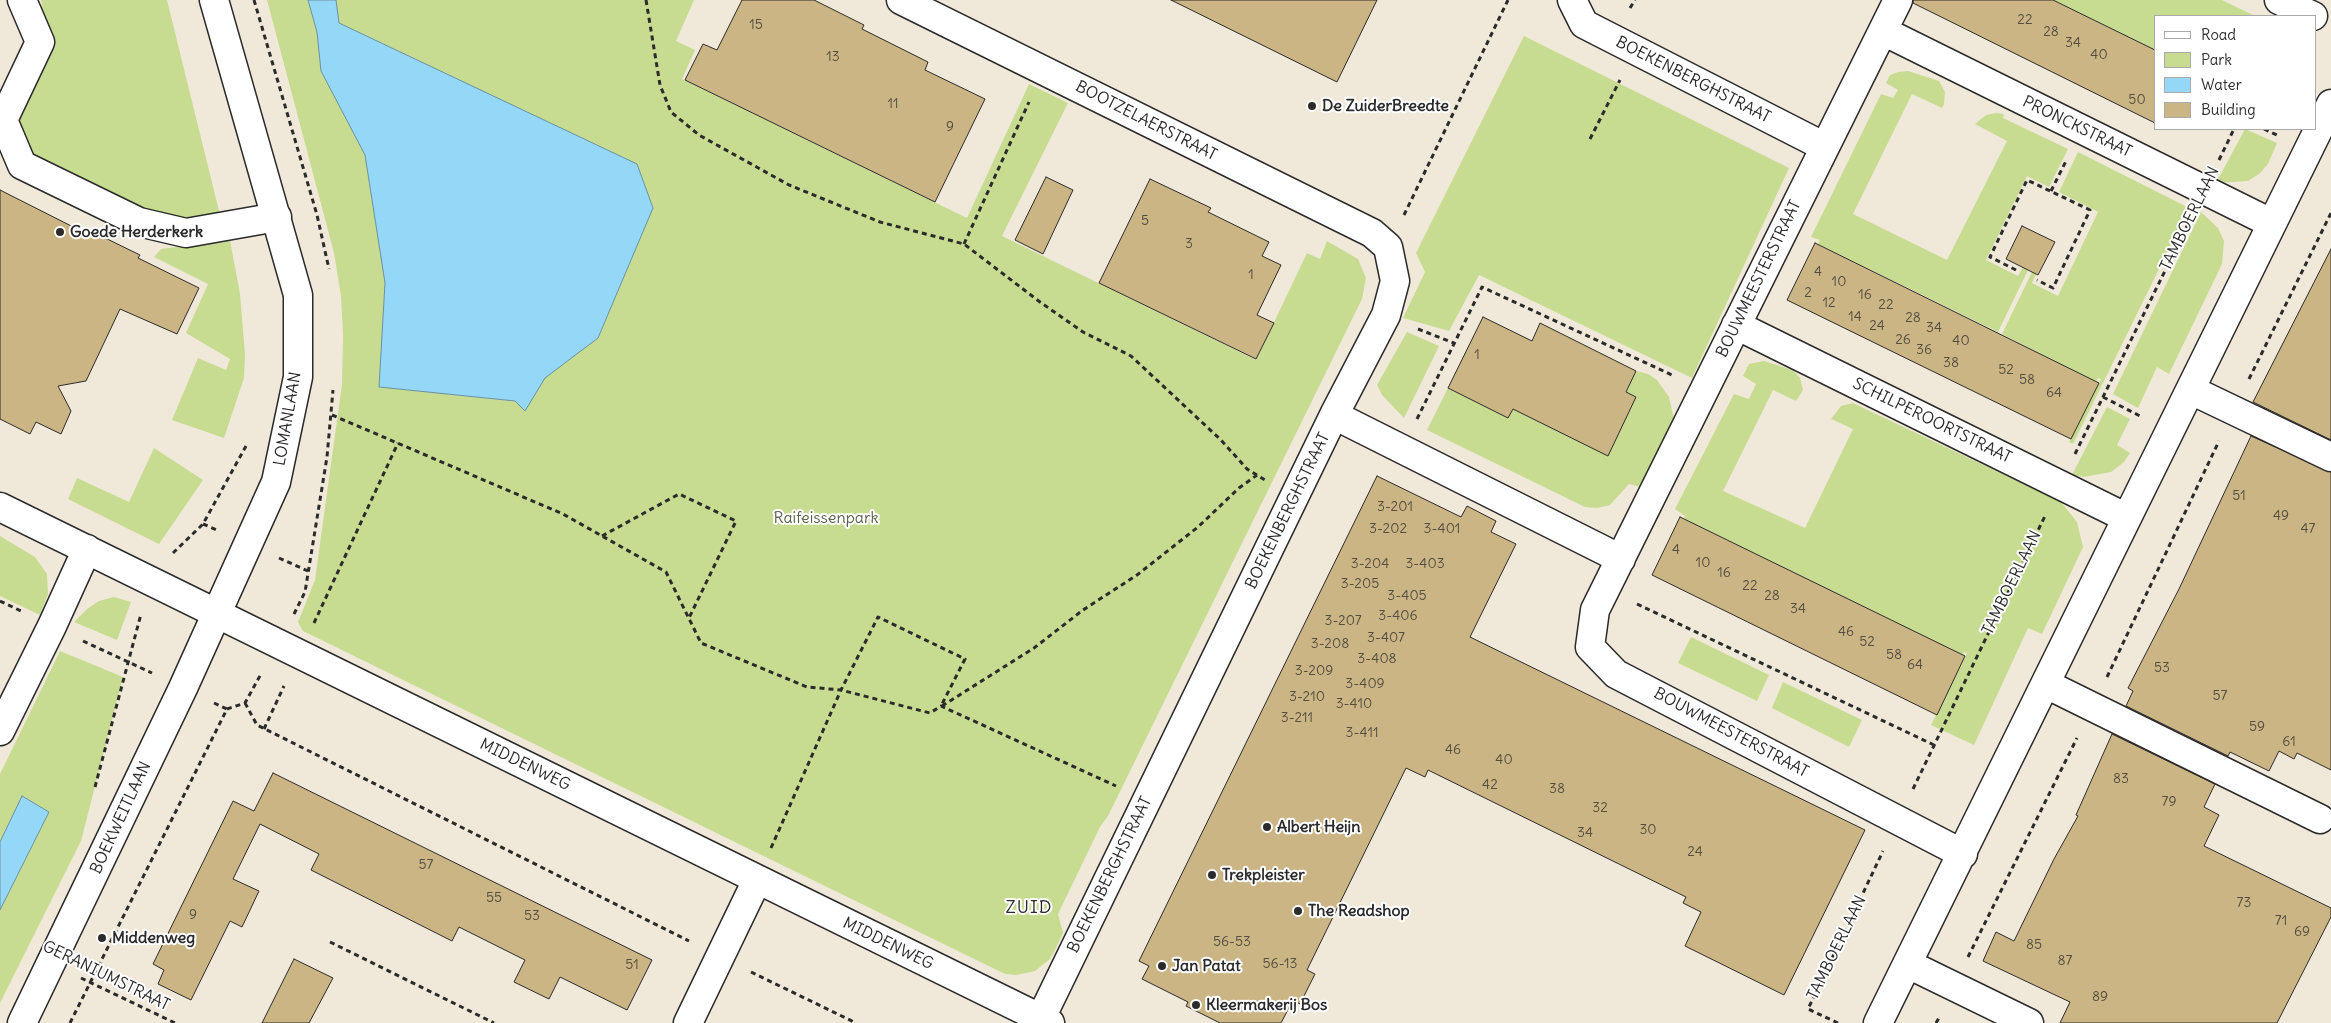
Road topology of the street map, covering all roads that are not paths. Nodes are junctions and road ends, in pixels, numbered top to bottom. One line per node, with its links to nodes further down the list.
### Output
1 (22, 0): 13 (street)
2 (214, 0): 13 (street, LOMANLAAN)
3 (901, 0): 15 (street, BOOTZELAERSTRAAT)
4 (1572, 0): 12 (street, BOEKENBERGHSTRAAT)
5 (1898, 0): 10 (street, BOUWMEESTERSTRAAT)
6 (2279, 0): 7 (street)
7 (2310, 15)
8 (2316, 18): 9 (street)
9 (2331, 25)
10 (1883, 31): 12 (street, BOUWMEESTERSTRAAT); 14 (street, PRONCKSTRAAT)
11 (2331, 104): 14 (street)
12 (1825, 147): 16 (street, BOUWMEESTERSTRAAT)
13 (277, 217): 24 (street, LOMANLAAN)
14 (2271, 223): 17 (street)
15 (1388, 247): 18 (street, BOEKENBERGHSTRAAT)
16 (1736, 325): 21 (street, SCHILPEROORTSTRAAT); 23 (street, BOUWMEESTERSTRAAT)
17 (2191, 390): 19 (street); 21 (street)
18 (1334, 415): 23 (street); 31 (street, BOEKENBERGHSTRAAT)
19 (2331, 456)
20 (0, 507): 22 (street, MIDDENWEG)
21 (2127, 518): 25 (street)
22 (87, 549): 24 (street, MIDDENWEG); 26 (street)
23 (1621, 559): 28 (street, BOUWMEESTERSTRAAT)
24 (218, 612): 29 (street, MIDDENWEG); 32 (street, BOEKWEITLAAN)
25 (2046, 684): 27 (street); 28 (street)
26 (0, 731)
27 (2320, 819)
28 (1963, 854): 30 (street)
29 (757, 880): 31 (street, MIDDENWEG); 33 (street)
30 (1908, 964): 34 (street); 35 (street)
31 (1045, 1021)
32 (22, 1023)
33 (688, 1023)
34 (1878, 1023)
35 (2029, 1023)

